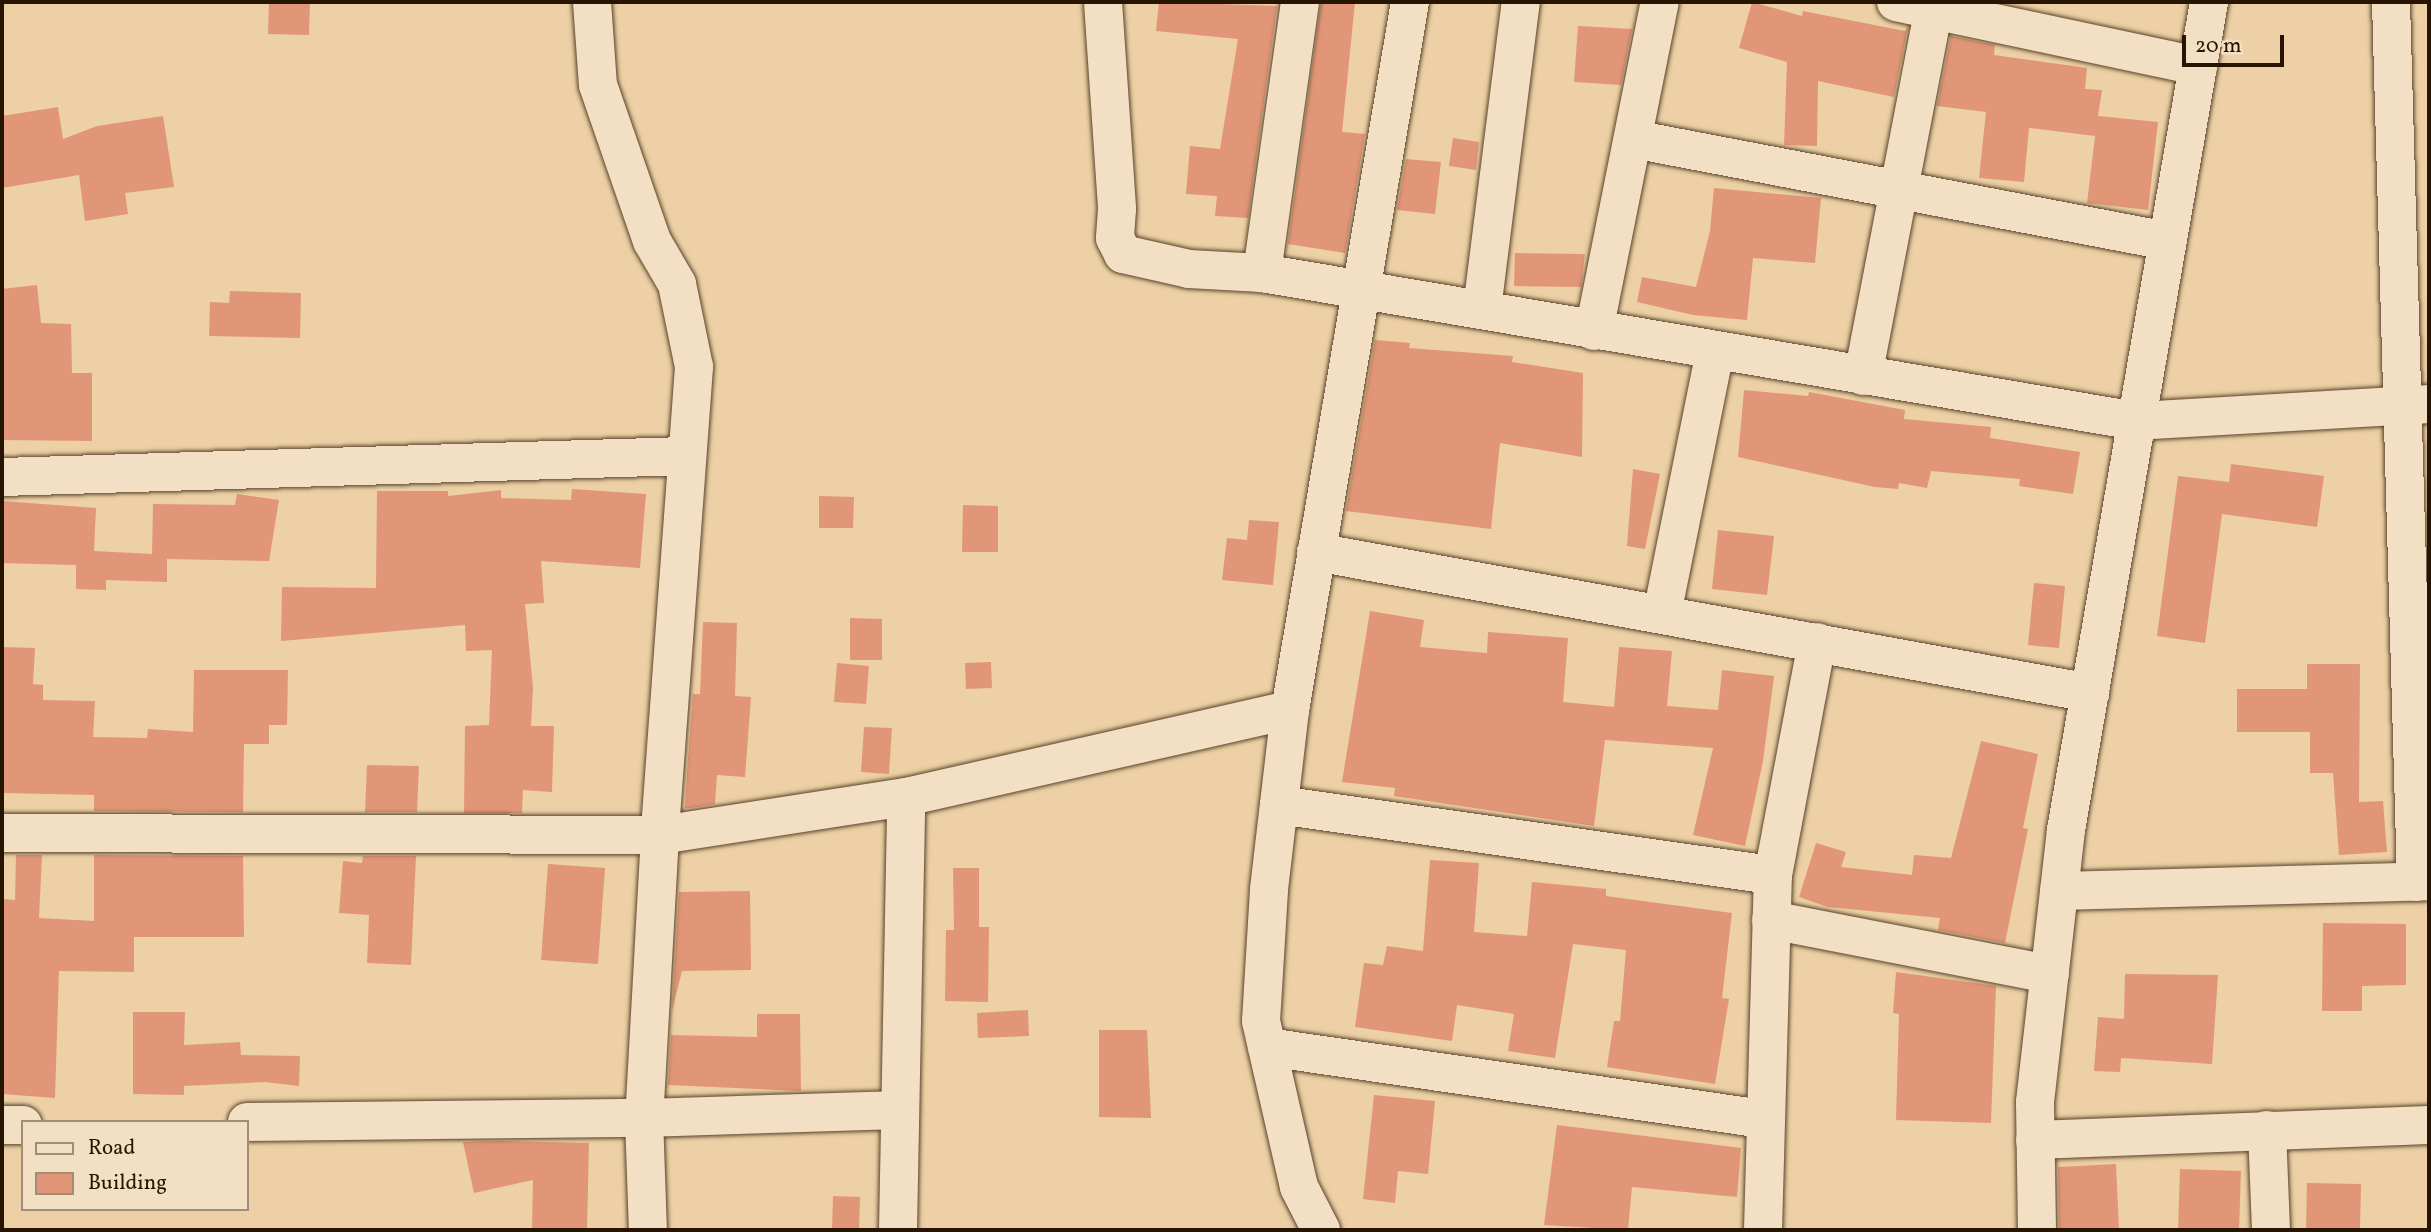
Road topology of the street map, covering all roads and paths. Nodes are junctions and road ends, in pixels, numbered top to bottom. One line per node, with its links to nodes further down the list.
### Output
1 (592, 2): 23 (street)
2 (1103, 2): 15 (street)
3 (1300, 2): 15 (street)
4 (1410, 2): 16 (street)
5 (1521, 2): 17 (street)
6 (1660, 2): 12 (street)
7 (1896, 2): 10 (street)
8 (2208, 2): 11 (street)
9 (2391, 2): 21 (street)
10 (1935, 5): 11 (street); 13 (street)
11 (2197, 66): 14 (street)
12 (1633, 139): 13 (street); 18 (street)
13 (1900, 190): 14 (street); 20 (street)
14 (2167, 241): 22 (street)
15 (1262, 274): 16 (street)
16 (1360, 288): 17 (street); 25 (street)
17 (1482, 309): 18 (street)
18 (1594, 331): 19 (street)
19 (1715, 351): 20 (street); 26 (street)
20 (1863, 376): 22 (street)
21 (2416, 405): 22 (street); 35 (street)
22 (2136, 421): 28 (street)
23 (687, 456): 24 (street); 33 (street)
24 (2, 477)
25 (1316, 552): 26 (street); 29 (street)
26 (1662, 614): 27 (street)
27 (1817, 642): 28 (street); 34 (street)
28 (2090, 693): 36 (street)
29 (1290, 710): 30 (street); 31 (street)
30 (906, 797): 33 (street); 40 (street)
31 (1279, 804): 34 (street); 39 (street)
32 (2, 833): 33 (street)
33 (660, 835): 41 (street)
34 (1773, 875): 37 (street)
35 (2422, 882): 36 (street)
36 (2059, 891): 38 (street)
37 (1771, 920): 38 (street); 42 (street)
38 (2050, 974): 48 (street)
39 (1267, 1047): 42 (street); 51 (street)
40 (900, 1110): 41 (street); 50 (street)
41 (644, 1118): 43 (street); 49 (street)
42 (1763, 1119): 52 (street)
43 (248, 1122)
44 (2, 1125): 45 (street)
45 (21, 1125)
46 (2429, 1125): 47 (street)
47 (2267, 1130): 48 (street); 54 (street)
48 (2035, 1140): 53 (street)
49 (648, 1230)
50 (898, 1230)
51 (1321, 1230)
52 (1763, 1230)
53 (2036, 1230)
54 (2271, 1230)

